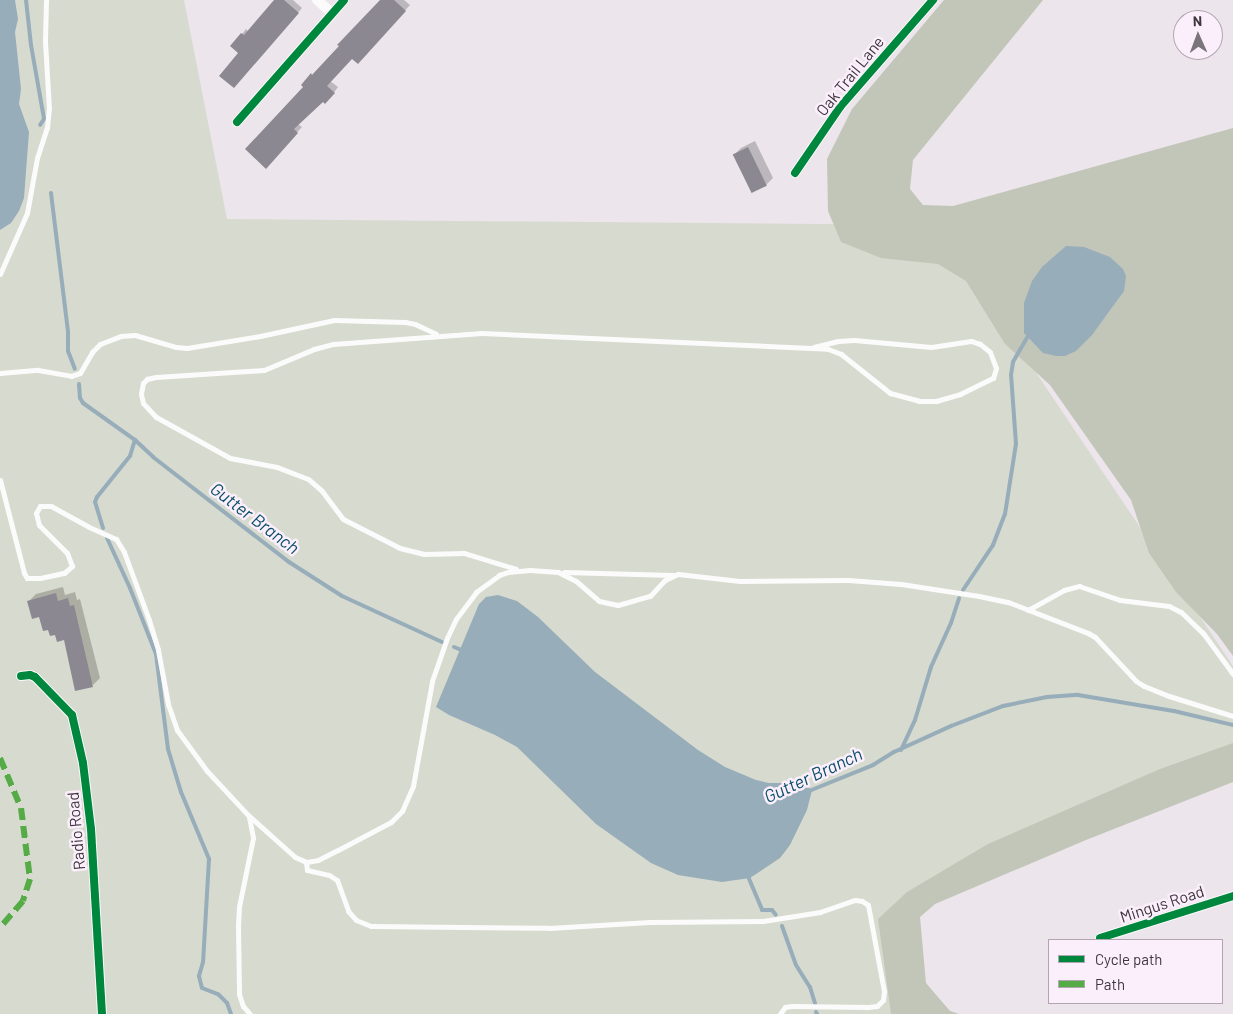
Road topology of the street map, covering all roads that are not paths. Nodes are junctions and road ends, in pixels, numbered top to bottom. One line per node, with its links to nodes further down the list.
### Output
1 (46, 0): 8 (lane)
2 (316, 0): 5 (street)
3 (344, 0): 5 (street)
4 (933, 0): 7 (street, Oak Trail Lane)
5 (332, 13): 6 (street)
6 (237, 122)
7 (795, 173)
8 (0, 274)
9 (439, 335): 10 (lane); 11 (lane); 13 (lane)
10 (814, 347): 10 (lane)
11 (0, 373)
12 (0, 480): 20 (lane)
13 (519, 570): 14 (lane); 21 (lane)
14 (558, 572): 15 (lane); 15 (lane)
15 (673, 575): 16 (lane)
16 (1028, 610): 17 (lane); 19 (lane)
17 (1233, 674)
18 (21, 676): 24 (street, Radio Road)
19 (1233, 716)
20 (248, 815): 21 (lane); 25 (lane)
21 (306, 862): 26 (lane)
22 (1233, 896): 23 (street, Mingus Road)
23 (1100, 938)
24 (102, 1014)
25 (250, 1014)
26 (780, 1014)

